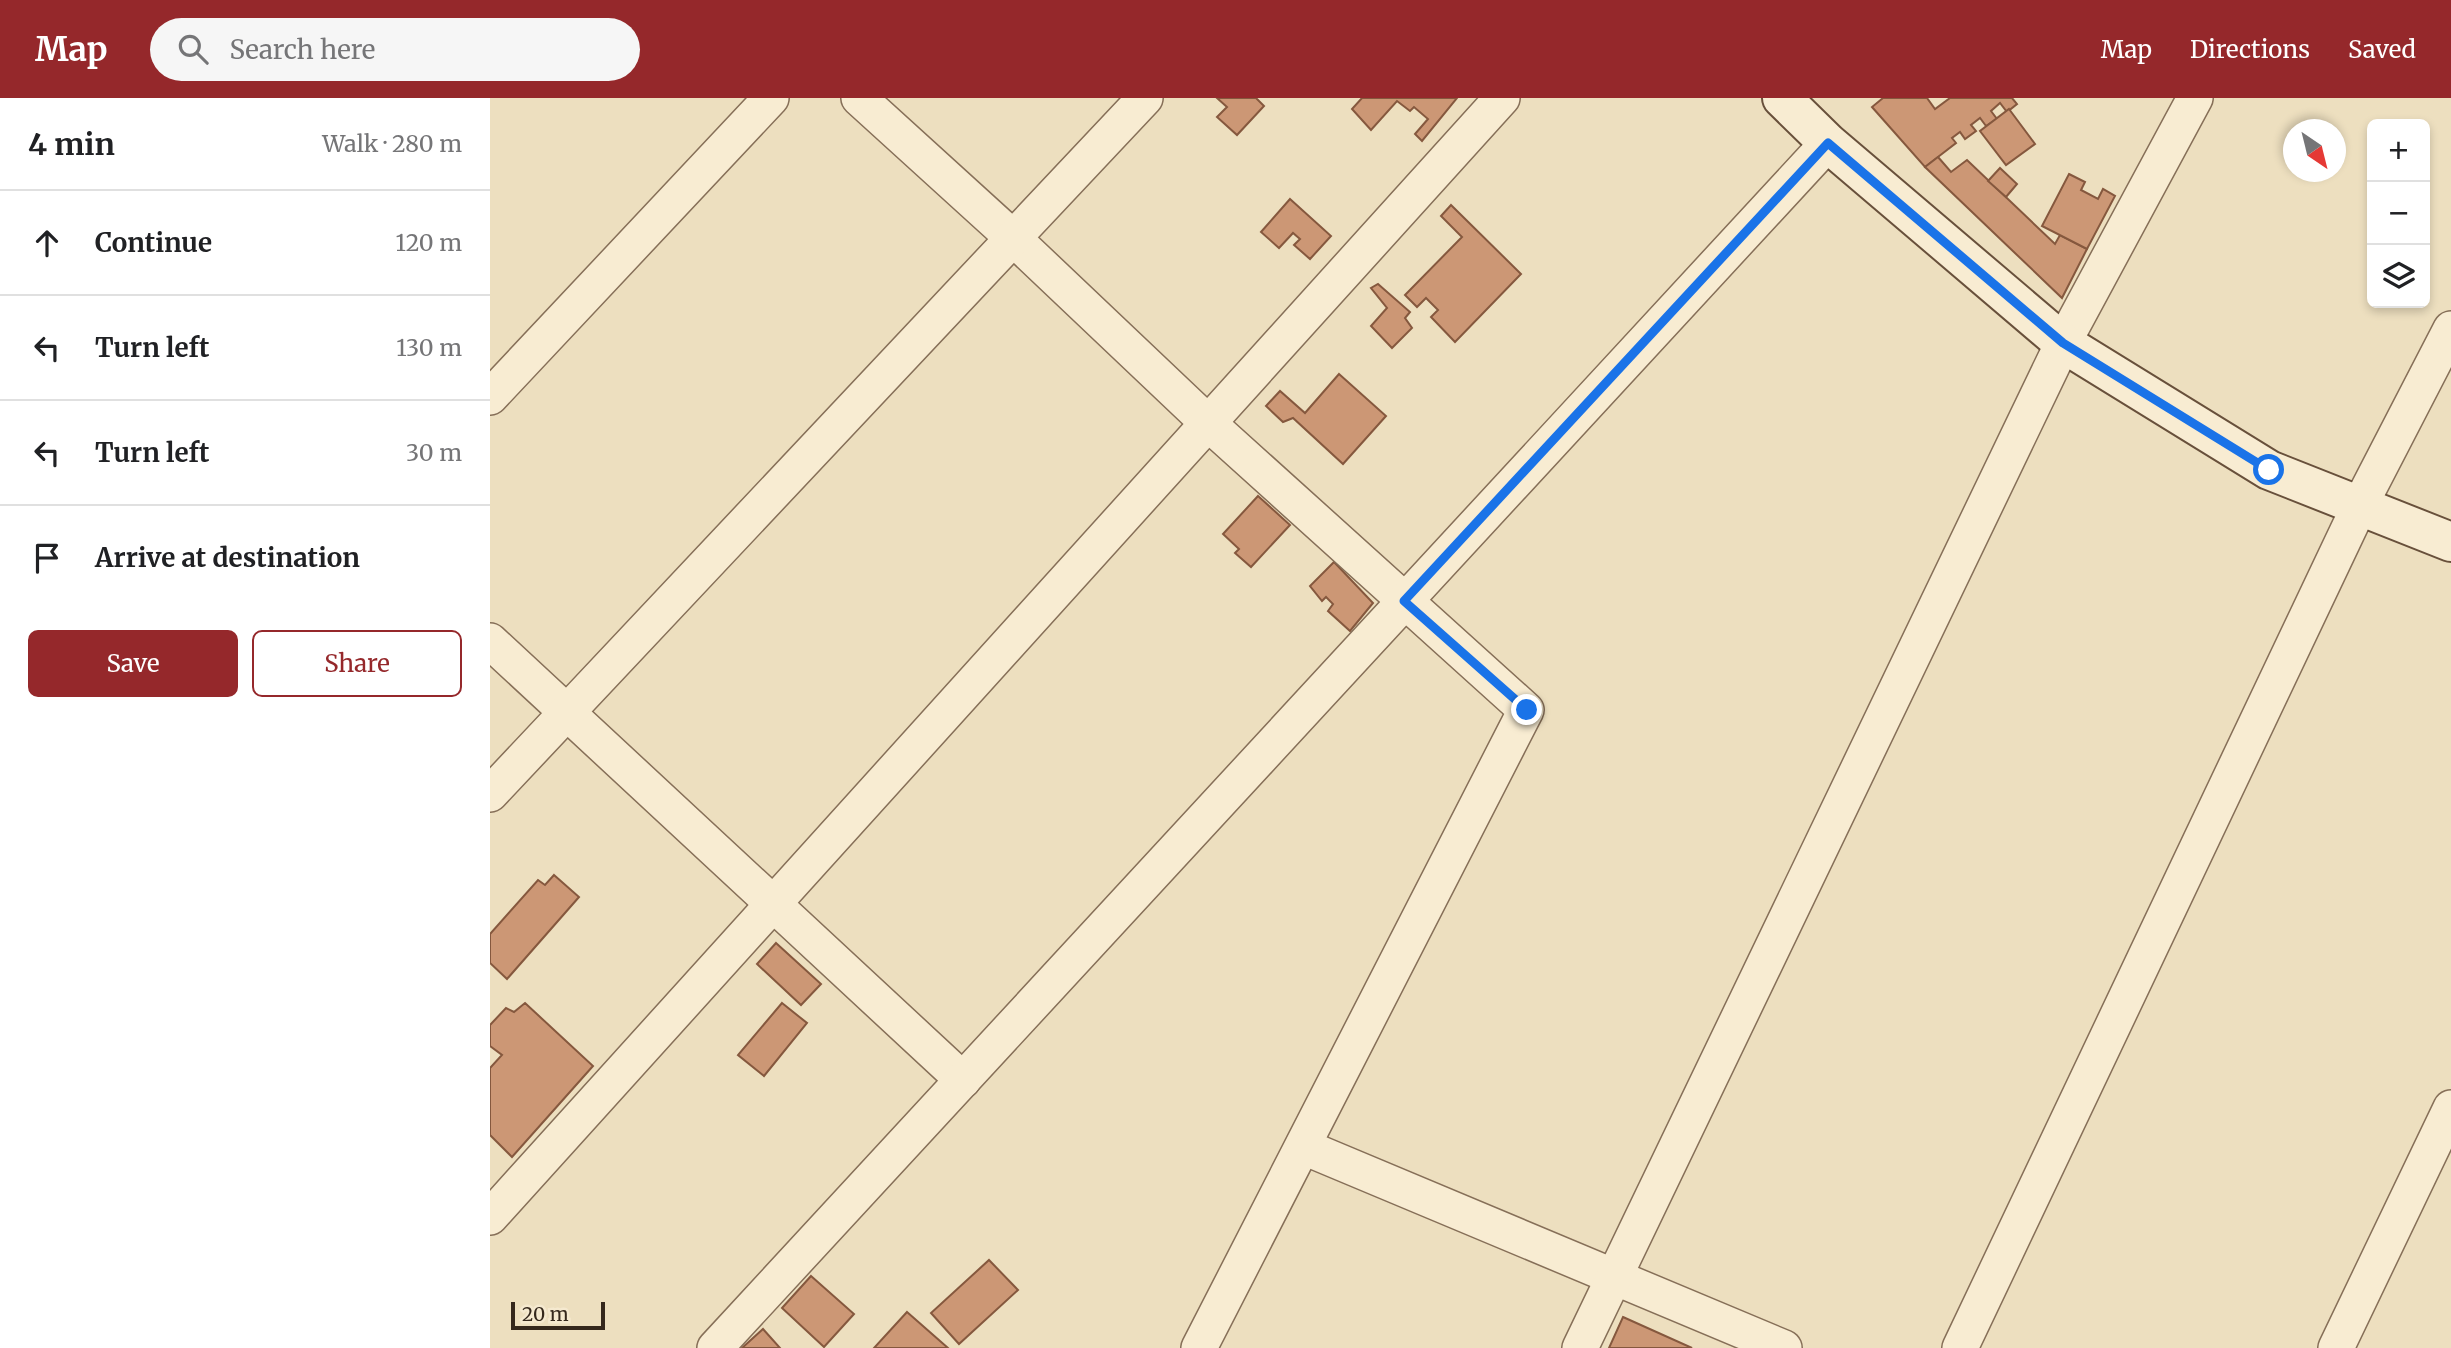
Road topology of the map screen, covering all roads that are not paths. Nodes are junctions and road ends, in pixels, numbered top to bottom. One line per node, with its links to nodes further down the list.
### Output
1 (771, 98): 11 (street)
2 (859, 98): 8 (street)
3 (1145, 98): 8 (street)
4 (1502, 98): 12 (street)
5 (1782, 98): 7 (street)
6 (2195, 98): 10 (street)
7 (1828, 143): 10 (street); 15 (street)
8 (1013, 238): 12 (street); 17 (street)
9 (2451, 329): 13 (street)
10 (2063, 343): 13 (street); 24 (street)
11 (490, 397)
12 (1208, 423): 15 (street); 19 (street)
13 (2360, 505): 14 (street); 29 (street)
14 (2451, 542)
15 (1404, 601): 20 (street); 22 (street)
16 (490, 641): 17 (street)
17 (567, 712): 18 (street); 19 (street)
18 (490, 794)
19 (773, 904): 20 (street); 23 (street)
20 (962, 1080): 25 (street)
21 (2451, 1108): 30 (street)
22 (1304, 1147): 24 (street); 26 (street)
23 (490, 1217)
24 (1615, 1277): 27 (street); 28 (street)
25 (715, 1348)
26 (1199, 1348)
27 (1580, 1348)
28 (1784, 1348)
29 (1960, 1348)
30 (2336, 1348)

